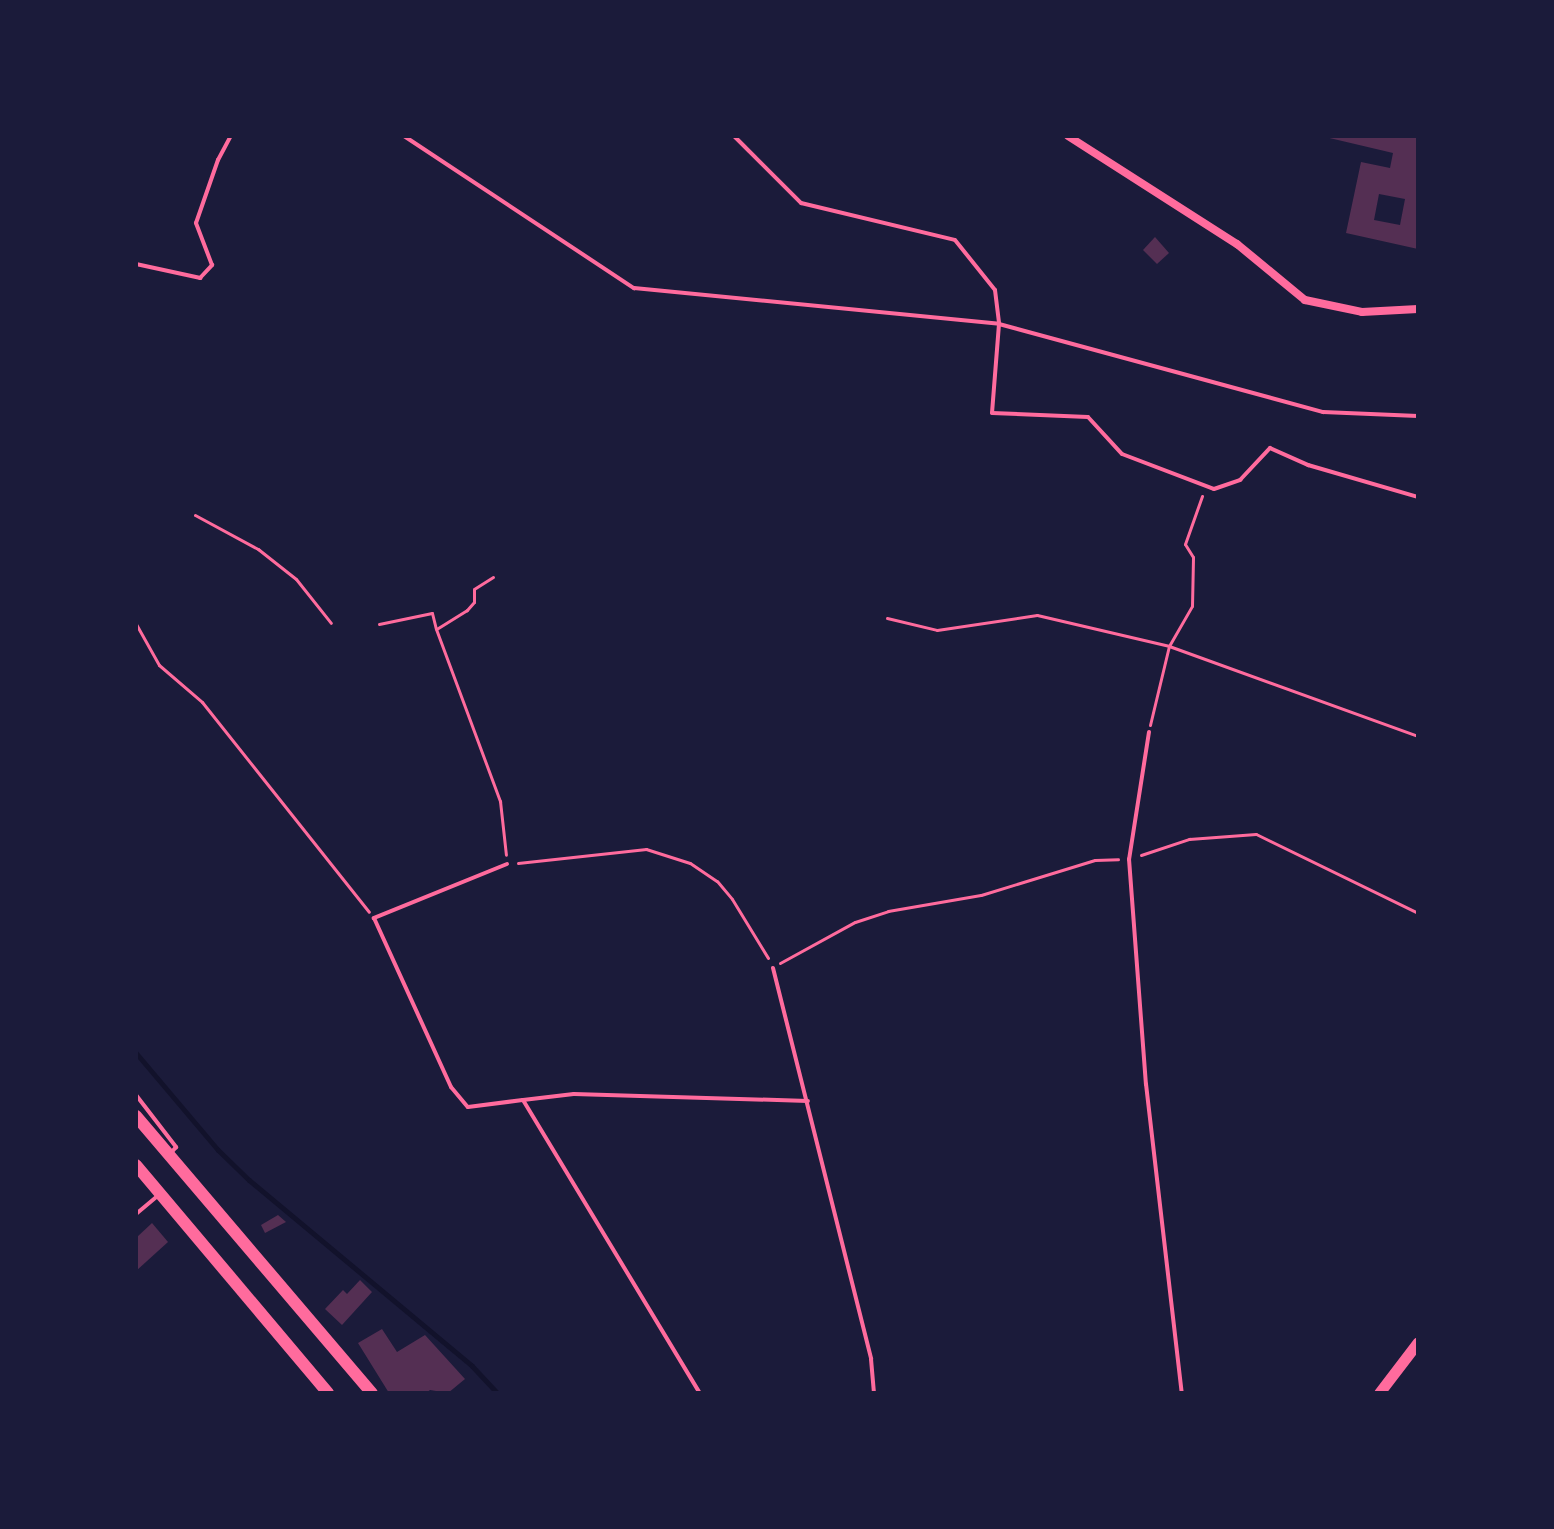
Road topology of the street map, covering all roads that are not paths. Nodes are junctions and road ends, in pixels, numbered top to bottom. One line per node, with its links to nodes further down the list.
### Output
1 (231, 136): 5 (lane)
2 (404, 136): 7 (lane)
3 (734, 136): 7 (lane)
4 (1068, 136): 6 (street)
5 (136, 264)
6 (1418, 309)
7 (999, 324): 8 (lane); 9 (lane)
8 (1418, 416)
9 (1418, 497)
10 (1149, 732): 26 (lane)
11 (507, 864): 14 (lane)
12 (773, 968): 15 (lane)
13 (136, 1095): 17 (lane)
14 (523, 1100): 15 (lane); 24 (lane)
15 (808, 1101): 25 (lane)
16 (136, 1116): 17 (main road)
17 (169, 1155): 23 (main road)
18 (136, 1165): 19 (main road)
19 (161, 1194): 20 (lane); 22 (main road)
20 (136, 1214)
21 (1418, 1342): 27 (main road)
22 (328, 1393)
23 (372, 1393)
24 (700, 1393)
25 (874, 1393)
26 (1182, 1393)
27 (1379, 1393)

